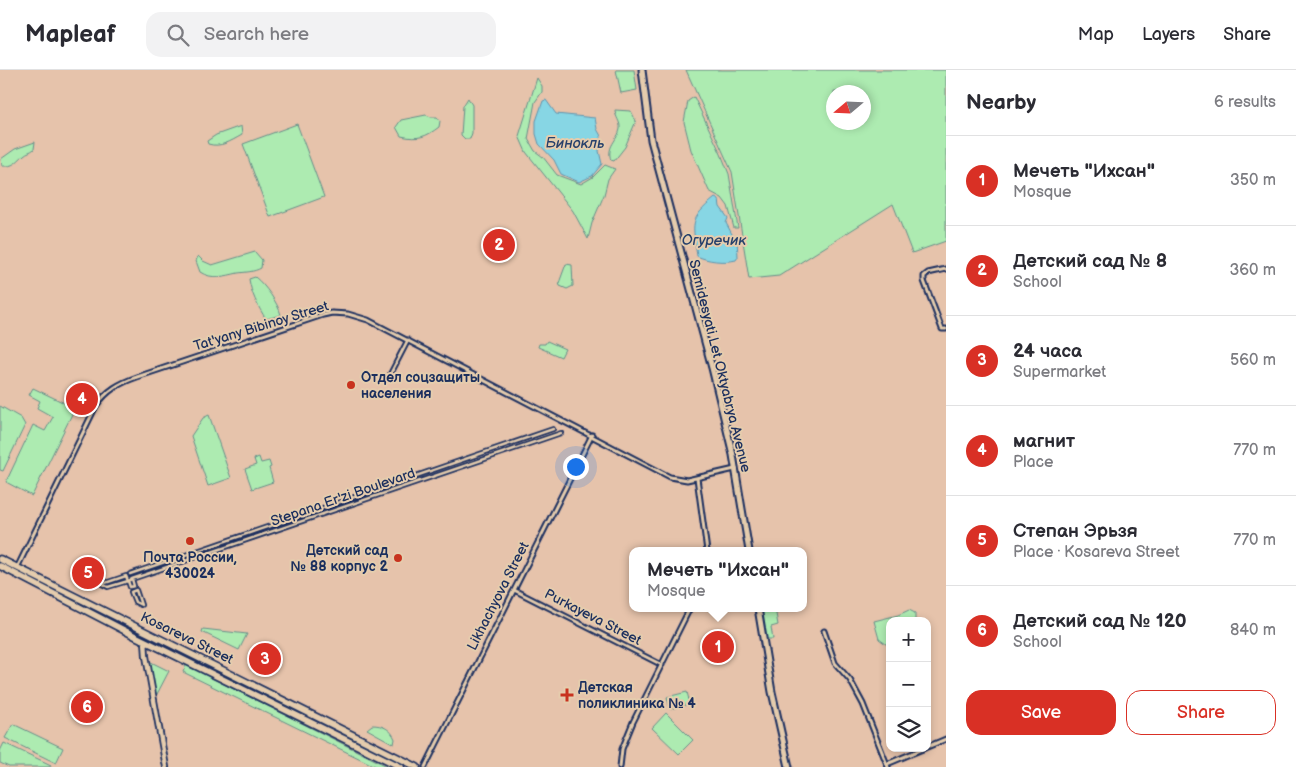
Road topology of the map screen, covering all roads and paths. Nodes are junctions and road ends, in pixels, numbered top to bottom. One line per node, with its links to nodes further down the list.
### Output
1 (642, 70): 9 (main road, Semidesyati Let Oktyabrya Avenue)
2 (946, 269): 3 (street)
3 (944, 329)
4 (408, 340): 5 (street); 8 (street, Tat'yany Bibinoy Street); 15 (street, Tat'yany Bibinoy Street)
5 (391, 373)
6 (553, 429): 16 (street, Stepana Er'zi Boulevard)
7 (561, 433): 17 (street, Stepana Er'zi Boulevard)
8 (592, 435): 10 (street, Tat'yany Bibinoy Street); 19 (street, Likhachyova Street)
9 (736, 468): 10 (street, Tat'yany Bibinoy Street); 12 (main road, Semidesyati Let Oktyabrya Avenue)
10 (696, 478): 11 (street)
11 (706, 547)
12 (748, 547)
13 (0, 559): 15 (main road, Kosareva Street)
14 (0, 566): 15 (main road, Kosareva Street)
15 (15, 570): 24 (main road, Kosareva Street); 25 (main road, Kosareva Street)
16 (130, 574)
17 (132, 579): 18 (street); 18 (street)
18 (128, 581): 18 (street)
19 (514, 590): 26 (street, Purkayeva Street); 34 (street, Likhachyova Street)
20 (135, 602): 20 (street)
21 (688, 612): 26 (street)
22 (759, 612): 36 (main road)
23 (824, 631): 30 (street)
24 (149, 633): 25 (main road); 33 (main road, Kosareva Street)
25 (145, 641): 31 (street); 32 (main road, Kosareva Street)
26 (662, 665): 35 (street)
27 (946, 739): 28 (street)
28 (931, 746)
29 (917, 752): 30 (street)
30 (887, 766)
31 (166, 767)
32 (401, 767)
33 (418, 767)
34 (425, 767)
35 (620, 767)
36 (790, 767)

